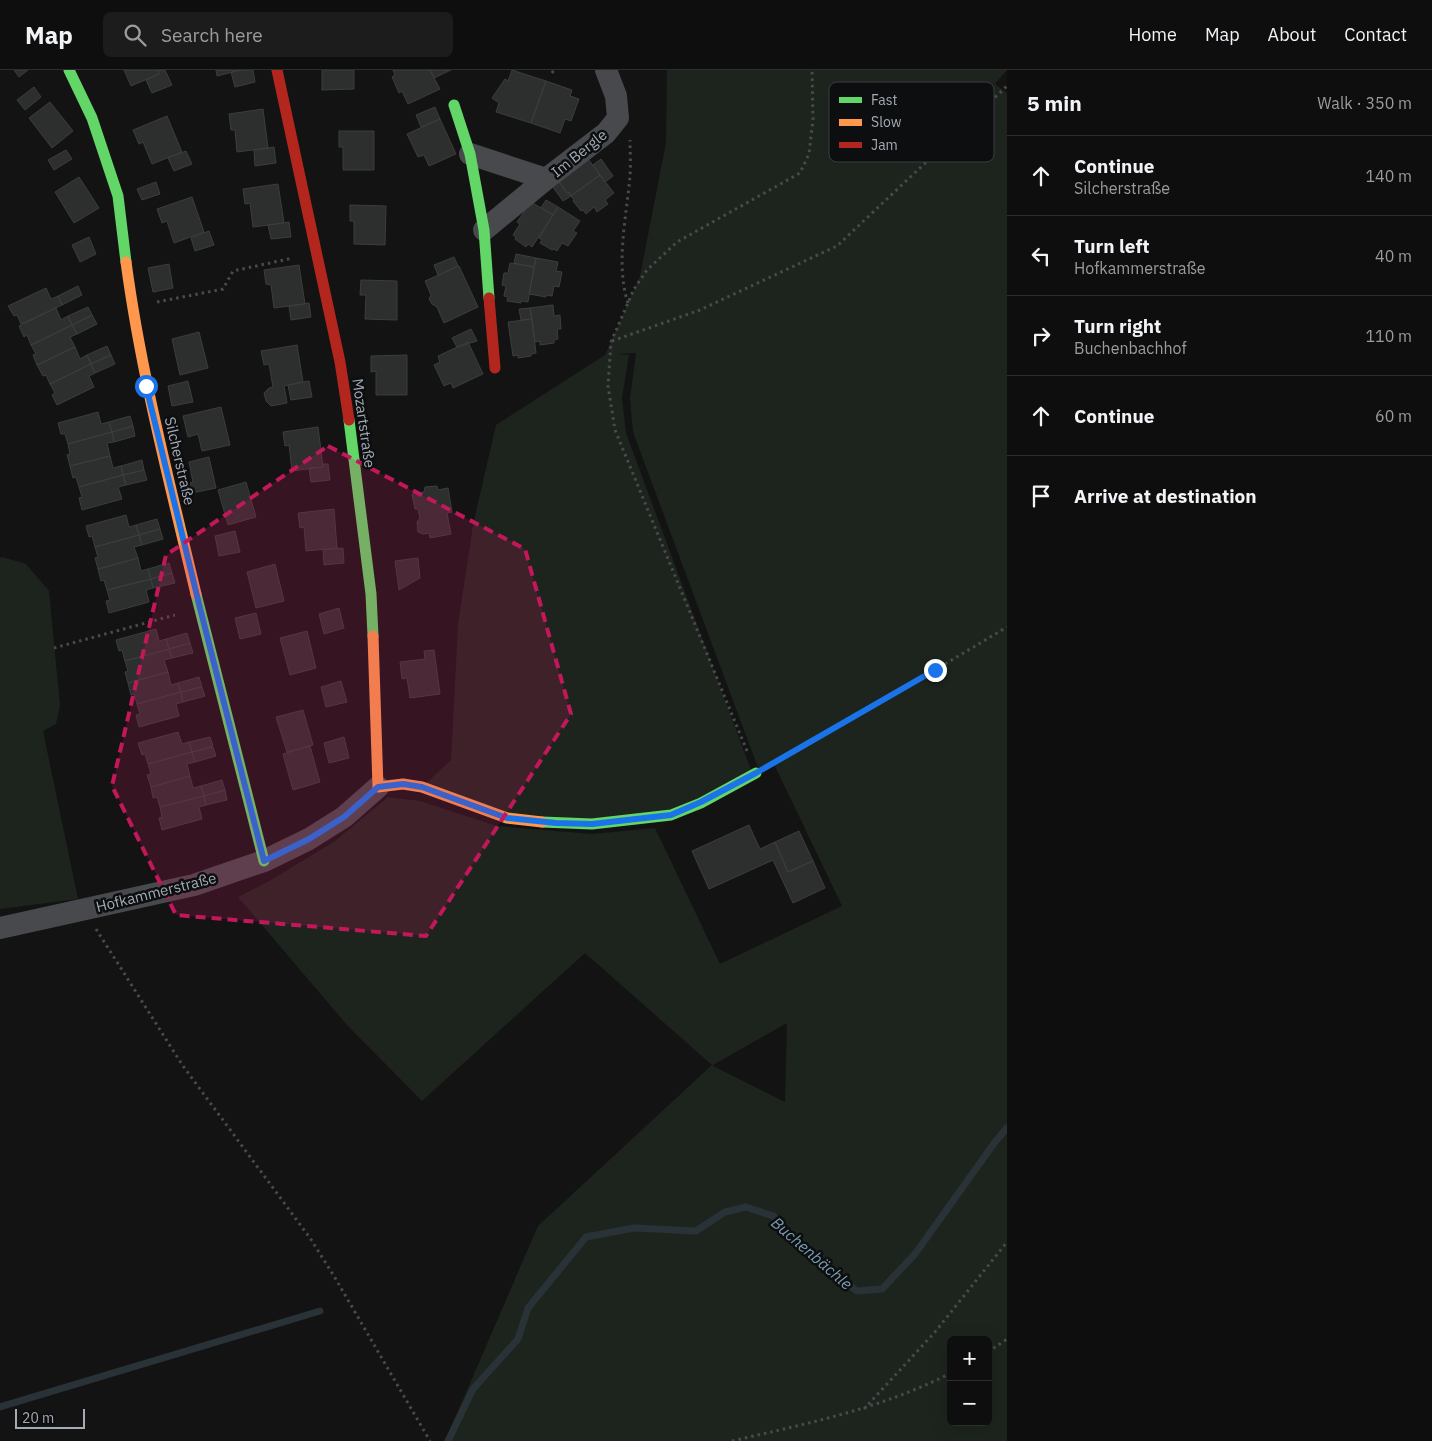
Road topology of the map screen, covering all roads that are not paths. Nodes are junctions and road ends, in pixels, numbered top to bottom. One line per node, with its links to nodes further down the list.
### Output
1 (69, 70): 11 (street, Silcherstraße)
2 (277, 70): 10 (street, Mozartstraße)
3 (606, 70): 6 (street, Im Bergle)
4 (454, 105): 5 (street)
5 (470, 154): 6 (street, Im Bergle); 7 (street)
6 (546, 179): 7 (street, Im Bergle)
7 (484, 230): 8 (street)
8 (495, 368)
9 (756, 773): 10 (street)
10 (378, 787): 11 (street, Hofkammerstraße)
11 (264, 861): 12 (street, Hofkammerstraße)
12 (0, 928)

